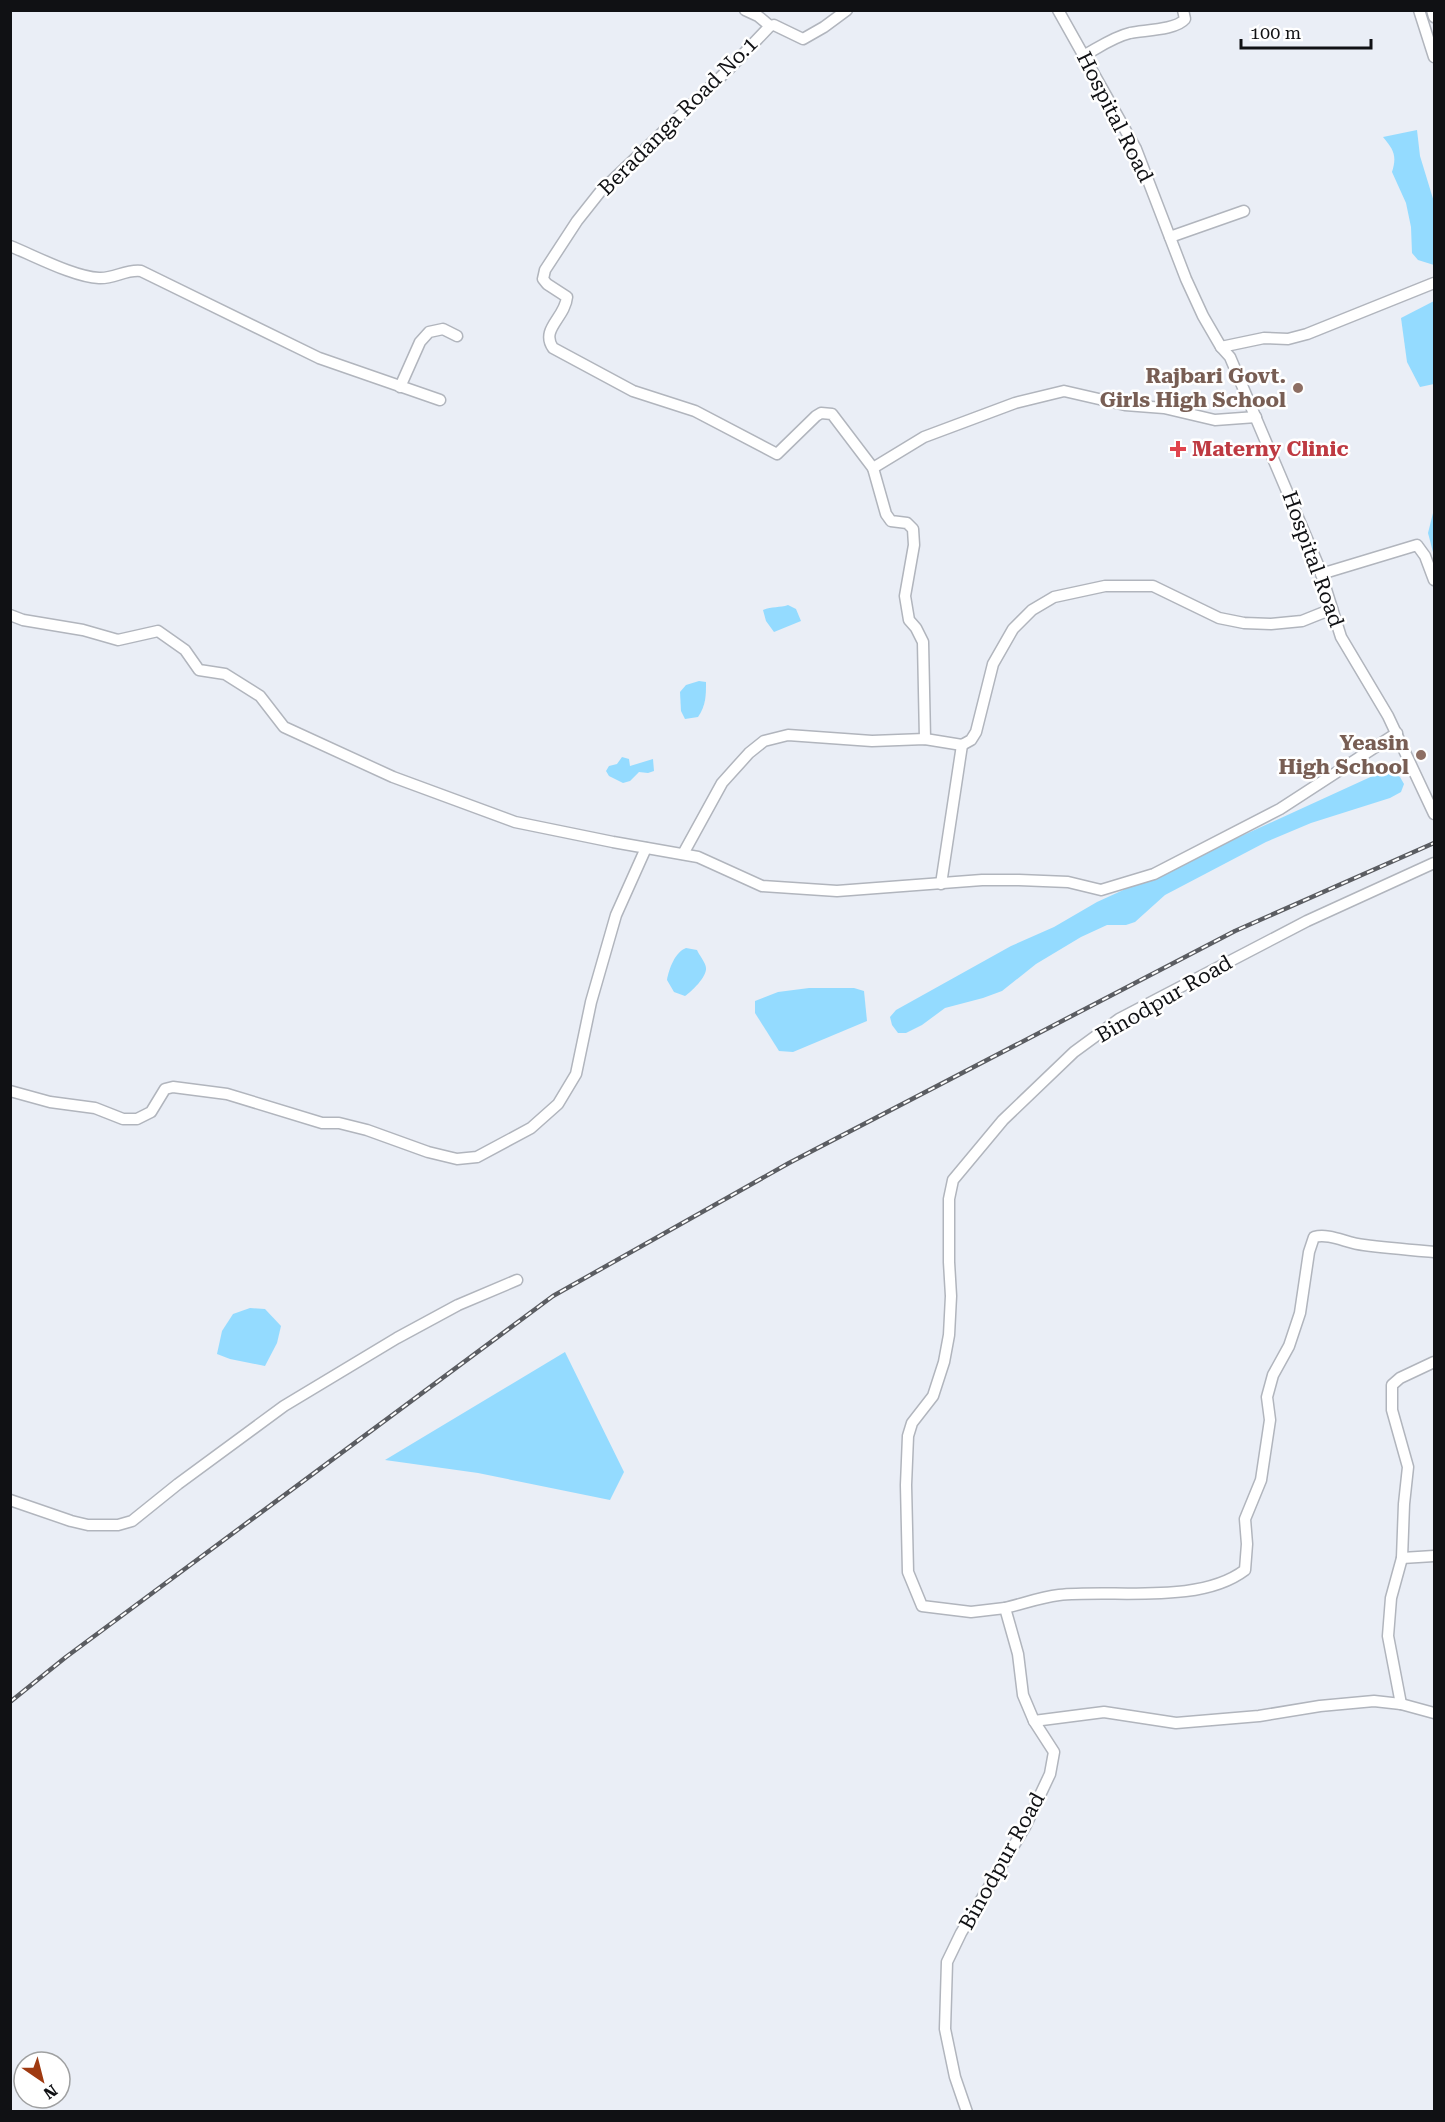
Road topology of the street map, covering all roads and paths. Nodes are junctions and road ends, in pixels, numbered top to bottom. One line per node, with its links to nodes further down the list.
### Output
1 (745, 10): 8 (street)
2 (847, 10): 8 (street, Beradanga Road No.1)
3 (1058, 10): 9 (street, Hospital Road)
4 (1183, 10): 9 (street)
5 (1419, 10): 10 (street)
6 (1432, 10): 7 (street)
7 (1434, 16)
8 (770, 26): 20 (street, Beradanga Road No.1)
9 (1083, 56): 12 (street, Hospital Road)
10 (1434, 57)
11 (1244, 211): 12 (street)
12 (1170, 237): 16 (street, Hospital Road)
13 (10, 246): 17 (street)
14 (1434, 284): 16 (street)
15 (457, 336): 17 (street)
16 (1221, 347): 19 (street, Hospital Road)
17 (400, 387): 18 (street)
18 (440, 400)
19 (1256, 417): 20 (street); 21 (street, Hospital Road)
20 (873, 468): 26 (street)
21 (1322, 574): 22 (street); 23 (street, Hospital Road)
22 (1434, 579)
23 (1332, 609): 25 (street, Hospital Road); 27 (street)
24 (10, 615): 29 (street)
25 (1397, 733): 28 (street, Hospital Road); 32 (street)
26 (925, 739): 27 (street); 30 (street)
27 (962, 745): 32 (street)
28 (1434, 814)
29 (646, 848): 30 (street); 33 (street)
30 (683, 854): 32 (street)
31 (1434, 863): 40 (street, Binodpur Road)
32 (941, 884)
33 (10, 1091)
34 (1434, 1252): 40 (street)
35 (517, 1280): 37 (street)
36 (1434, 1362): 39 (street)
37 (10, 1500)
38 (1434, 1556): 39 (street)
39 (1402, 1558): 41 (street)
40 (1005, 1608): 43 (street, Binodpur Road)
41 (1401, 1704): 42 (street); 43 (street)
42 (1434, 1713)
43 (1034, 1721): 44 (street, Binodpur Road)
44 (967, 2112)

